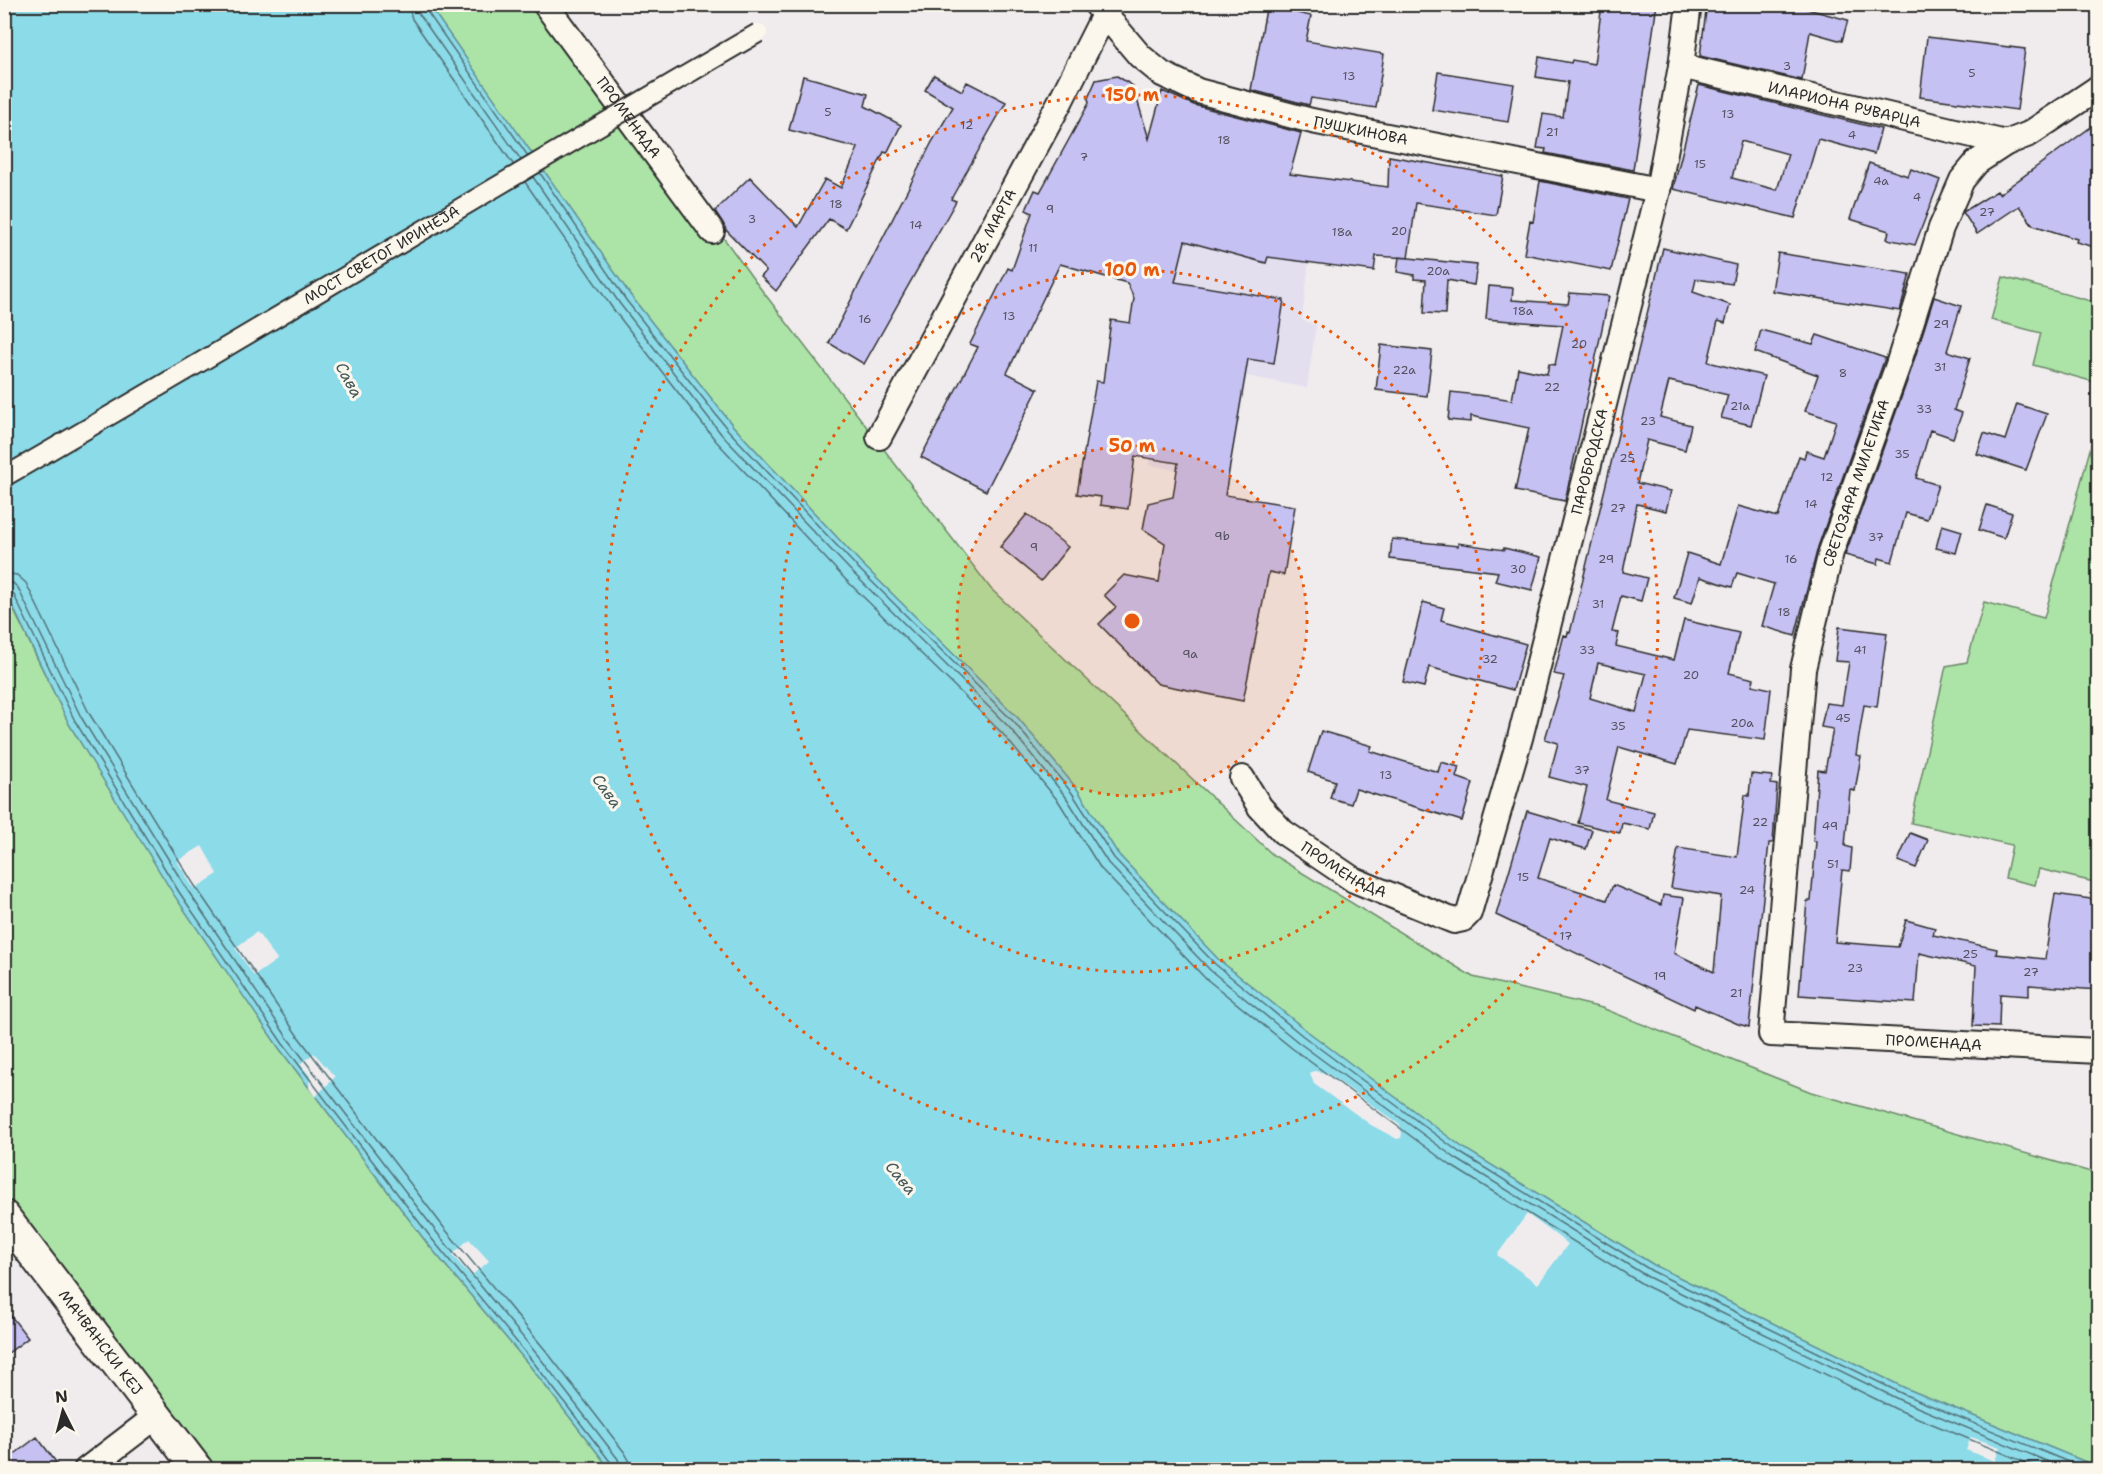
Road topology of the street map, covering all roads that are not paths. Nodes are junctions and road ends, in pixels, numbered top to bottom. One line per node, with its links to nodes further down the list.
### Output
1 (545, 4): 9 (street, ПРОМЕНАДА)
2 (1689, 4): 5 (street, ПАРОБРОДСКА)
3 (1100, 10): 8 (street, ПУШКИНОВА); 10 (street, 28. МАРТА)
4 (758, 33): 11 (street, МОСТ СВЕТОГ ИРИНЕЈА, bridge)
5 (1681, 66): 7 (street, ИЛАРИОНА РУВАРЦА); 8 (street, ПАРОБРОДСКА)
6 (2098, 88): 7 (street, СВЕТОЗАРА МИЛЕТИЋА)
7 (2006, 142): 14 (street, СВЕТОЗАРА МИЛЕТИЋА)
8 (1658, 190): 13 (street, ПАРОБРОДСКА)
9 (712, 231)
10 (879, 437)
11 (4, 477)
12 (1242, 778): 13 (street, ПРОМЕНАДА)
13 (1469, 913)
14 (1771, 1034): 15 (street, ПРОМЕНАДА)
15 (2098, 1051)
16 (4, 1216): 17 (street, МАЧВАНСКИ КЕЈ)
17 (158, 1415): 18 (street); 19 (street, МАЧВАНСКИ КЕЈ)
18 (86, 1470)
19 (198, 1470)

